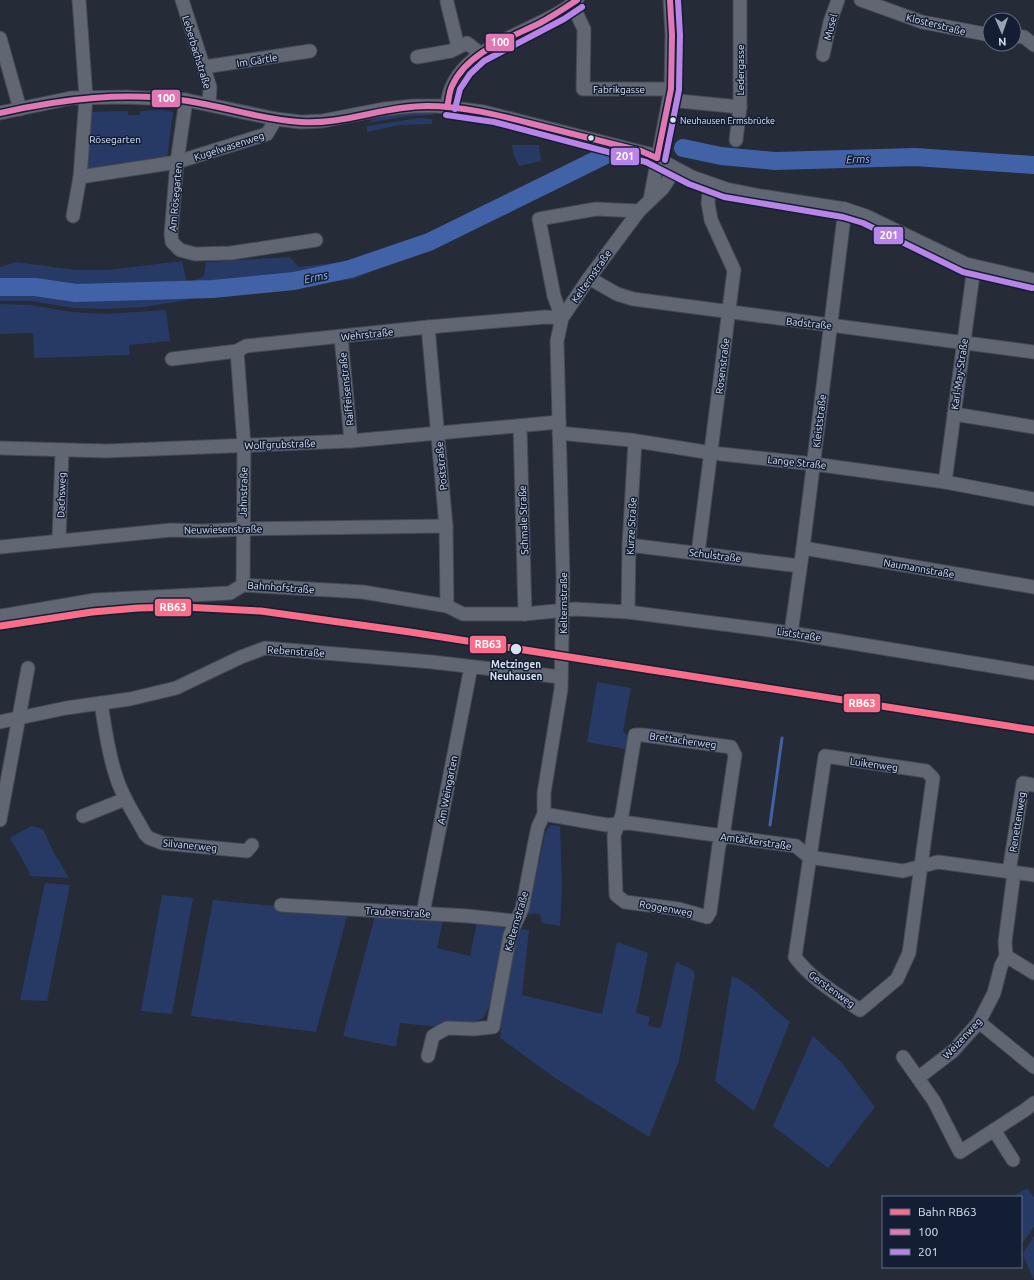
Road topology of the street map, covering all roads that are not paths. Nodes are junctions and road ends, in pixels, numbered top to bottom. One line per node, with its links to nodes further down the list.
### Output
1 (79, 0): 20 (street)
2 (182, 0): 18 (street, Leberbachstraße)
3 (670, 0): 19 (street)
4 (740, 0): 23 (street, Ledergasse)
5 (838, 0): 16 (street, Musel)
6 (861, 0): 9 (street, Klosterstraße)
7 (447, 2): 13 (street)
8 (574, 2): 15 (street); 19 (street, Fabrikgasse)
9 (982, 33)
10 (1022, 37): 12 (street)
11 (0, 38): 25 (street)
12 (1034, 45)
13 (458, 47): 15 (street); 17 (street)
14 (310, 51): 18 (street, Im Gärtle)
15 (481, 54): 24 (street)
16 (823, 55)
17 (417, 58)
18 (204, 67): 22 (street, Leberbachstraße)
19 (670, 94): 23 (street); 29 (street)
20 (86, 97): 21 (street); 25 (street); 32 (street)
21 (186, 100): 22 (street); 30 (street, Am Rösegarten)
22 (209, 104): 27 (street)
23 (740, 106): 28 (street, Ledergasse)
24 (447, 107): 27 (street); 29 (street)
25 (20, 109): 26 (street)
26 (0, 113)
27 (276, 120): 30 (street, Kugelwasenweg)
28 (736, 140)
29 (657, 158): 31 (street); 34 (street)
30 (177, 162): 32 (street, Kugelwasenweg); 38 (street, Am Rösegarten)
31 (675, 169): 33 (street); 34 (street, Kelternstraße)
32 (80, 177): 37 (street)
33 (710, 184): 35 (street); 42 (street, Rosenstraße)
34 (650, 200): 36 (street, Kelternstraße)
35 (845, 209): 39 (street); 44 (street, Kleiststraße)
36 (639, 211): 40 (street, Kelternstraße); 43 (street)
37 (73, 216)
38 (316, 240)
39 (974, 267): 41 (street); 47 (street, Karl-May-Straße)
40 (590, 278): 42 (street, Badstraße); 43 (street, Kelternstraße)
41 (1034, 280)
42 (729, 313): 44 (street, Badstraße); 61 (street, Rosenstraße)
43 (562, 318): 45 (street, Wehrstraße); 53 (street, Kelternstraße)
44 (830, 325): 47 (street, Badstraße); 62 (street, Kleiststraße)
45 (428, 327): 46 (street, Wehrstraße); 55 (street, Poststraße)
46 (341, 337): 48 (street, Wehrstraße); 56 (street, Raiffeisenstraße)
47 (964, 342): 49 (street, Badstraße); 51 (street, Karl-May-Straße)
48 (237, 351): 50 (street, Wehrstraße); 58 (street, Jahnstraße)
49 (1034, 352)
50 (172, 359)
51 (954, 414): 54 (street); 63 (street, Karl-May-Straße)
52 (520, 426): 53 (street, Wolfgrubstraße); 55 (street, Wolfgrubstraße); 78 (street, Schmale Straße)
53 (559, 427): 57 (street, Lange Straße); 76 (street, Kelternstraße)
54 (1034, 427)
55 (439, 433): 56 (street, Wolfgrubstraße); 65 (street, Poststraße)
56 (351, 441): 58 (street, Wolfgrubstraße)
57 (635, 441): 61 (street, Lange Straße); 68 (street, Kurze Straße)
58 (244, 445): 60 (street, Wolfgrubstraße); 66 (street, Jahnstraße)
59 (0, 448): 60 (street, Wolfgrubstraße)
60 (62, 450): 67 (street, Dachsweg)
61 (712, 453): 62 (street, Lange Straße); 71 (street, Rosenstraße)
62 (814, 464): 63 (street, Lange Straße); 70 (street, Kleiststraße)
63 (946, 482): 64 (street, Lange Straße)
64 (1034, 500)
65 (446, 526): 66 (street, Neuwiesenstraße); 75 (street, Poststraße)
66 (243, 529): 67 (street, Neuwiesenstraße); 73 (street, Jahnstraße)
67 (59, 540): 69 (street, Neuwiesenstraße)
68 (629, 545): 71 (street, Schulstraße); 77 (street, Kurze Straße)
69 (0, 546)
70 (803, 548): 72 (street, Kleiststraße); 74 (street, Naumannstraße)
71 (698, 553): 72 (street, Schulstraße)
72 (800, 566): 80 (street, Kleiststraße)
73 (243, 585): 75 (street, Bahnhofstraße); 79 (street, Bahnhofstraße)
74 (1034, 587)
75 (447, 606): 78 (street, Bahnhofstraße)
76 (563, 611): 77 (street, Liststraße); 78 (street, Bahnhofstraße); 84 (street, Kelternstraße)
77 (628, 612): 80 (street, Liststraße)
78 (525, 614)
79 (0, 616)
80 (791, 633): 83 (street, Liststraße)
81 (471, 666): 84 (street, Rebenstraße); 85 (street, Rebenstraße); 101 (street, Am Weingarten)
82 (28, 668): 86 (street)
83 (1034, 673)
84 (561, 677): 90 (street, Kelternstraße)
85 (101, 703): 86 (street, Rebenstraße); 89 (street, Silvanerweg)
86 (17, 719): 87 (street, Rebenstraße); 92 (street)
87 (0, 722)
88 (1034, 785): 98 (street, Renettenweg)
89 (125, 799): 91 (street); 95 (street, Silvanerweg)
90 (544, 814): 93 (street, Amtäckerstraße); 102 (street, Kelternstraße)
91 (83, 816)
92 (0, 820)
93 (619, 824): 94 (street, Amtäckerstraße); 94 (street, Roggenweg); 94 (street, Brettacherweg)
94 (723, 836): 96 (street, Amtäckerstraße)
95 (252, 845)
96 (809, 857): 97 (street, Amtäckerstraße); 97 (street, Luikenweg); 97 (street, Gerstenweg)
97 (921, 867): 98 (street, Amtäckerstraße)
98 (1011, 872): 99 (street, Amtäckerstraße); 103 (street, Weizenweg)
99 (1034, 876)
100 (281, 905): 101 (street, Traubenstraße)
101 (423, 913): 102 (street, Traubenstraße)
102 (515, 921): 106 (street, Kelternstraße)
103 (1006, 956): 104 (street); 105 (street, Weizenweg)
104 (1034, 973)
105 (979, 1022): 108 (street); 109 (street, Weizenweg)
106 (428, 1056)
107 (903, 1057): 109 (street)
108 (1034, 1067)
109 (918, 1078): 111 (street)
110 (1034, 1102): 111 (street)
111 (994, 1130): 112 (street)
112 (1013, 1160)

